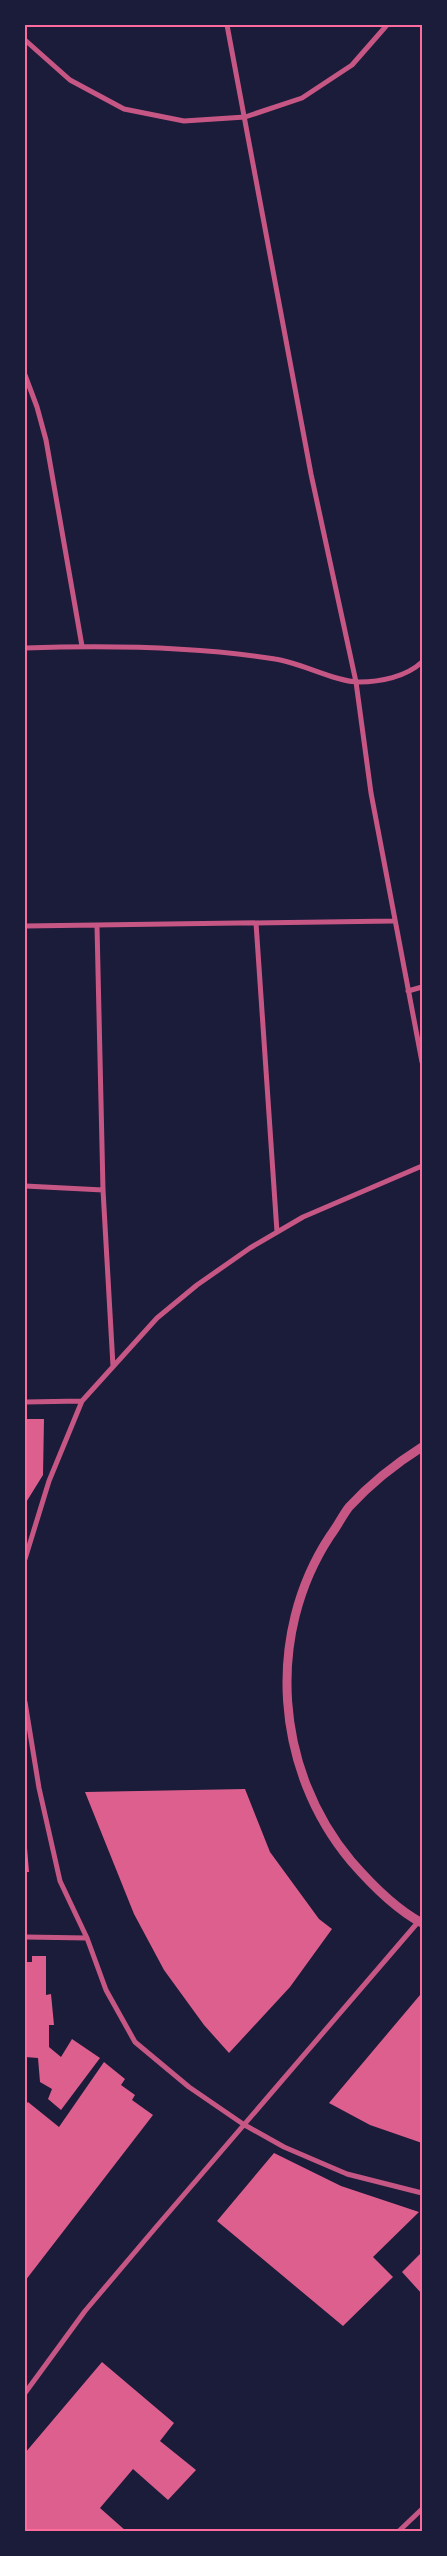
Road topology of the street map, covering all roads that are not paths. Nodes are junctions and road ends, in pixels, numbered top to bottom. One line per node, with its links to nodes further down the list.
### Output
1 (227, 25): 4 (street)
2 (387, 25): 4 (street)
3 (25, 40): 4 (street)
4 (245, 117): 9 (street)
5 (25, 375): 6 (street)
6 (82, 646): 7 (street); 9 (street)
7 (25, 648)
8 (422, 662): 9 (street)
9 (356, 682): 10 (street)
10 (393, 921): 11 (street); 15 (street)
11 (256, 923): 13 (street); 20 (street)
12 (25, 926): 13 (street)
13 (97, 926): 19 (street)
14 (422, 987): 15 (street)
15 (408, 991): 16 (street)
16 (422, 1062)
17 (422, 1166): 20 (street)
18 (25, 1186): 19 (street)
19 (103, 1190): 21 (street)
20 (277, 1232): 21 (street)
21 (113, 1366): 22 (street)
22 (82, 1401): 23 (street); 25 (street)
23 (25, 1402)
24 (422, 1447): 27 (street)
25 (25, 1559)
26 (25, 1702): 29 (street)
27 (420, 1922): 30 (street)
28 (25, 1937): 29 (street)
29 (87, 1938): 30 (street)
30 (243, 2124): 31 (street); 33 (street)
31 (422, 2193)
32 (25, 2381): 33 (street)
33 (31, 2386): 34 (street)
34 (25, 2393)
35 (422, 2509): 36 (street)
36 (399, 2531)

